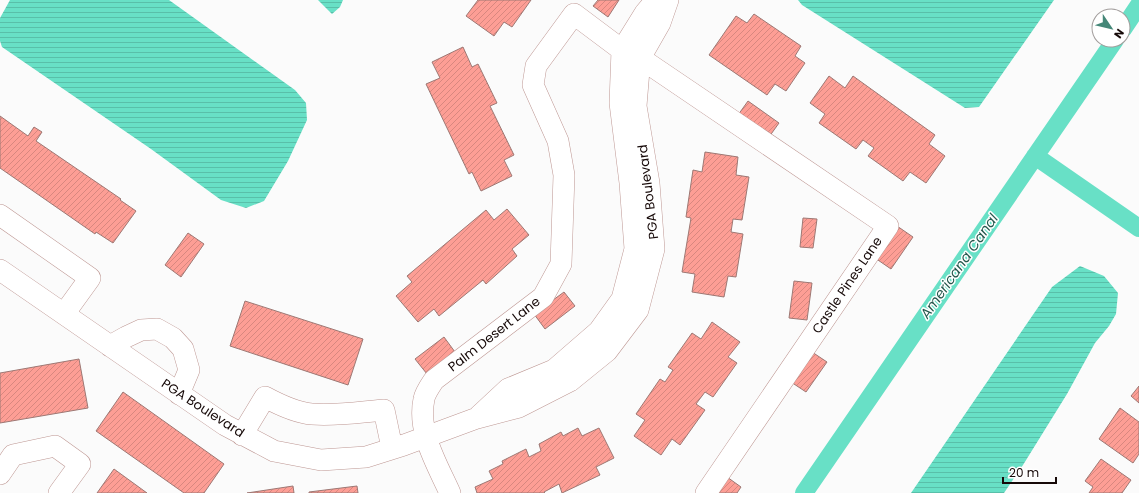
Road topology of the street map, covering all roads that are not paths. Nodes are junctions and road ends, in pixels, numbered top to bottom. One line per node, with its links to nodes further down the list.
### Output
1 (656, 0): 3 (street, PGA Boulevard)
2 (668, 0): 3 (street, PGA Boulevard)
3 (631, 54): 10 (street, PGA Boulevard); 10 (street, Palm Desert Lane); 15 (street, Castle Pines Lane)
4 (0, 216): 6 (street)
5 (0, 270): 6 (street, PGA Boulevard)
6 (64, 314): 7 (street, PGA Boulevard)
7 (110, 346): 8 (street, PGA Boulevard); 8 (street)
8 (179, 394): 9 (street, PGA Boulevard)
9 (242, 435): 11 (street, PGA Boulevard); 11 (street)
10 (425, 437): 11 (street, PGA Boulevard); 14 (street)
11 (392, 448)
12 (0, 474): 13 (street)
13 (59, 493)
14 (450, 493)
15 (706, 493)

